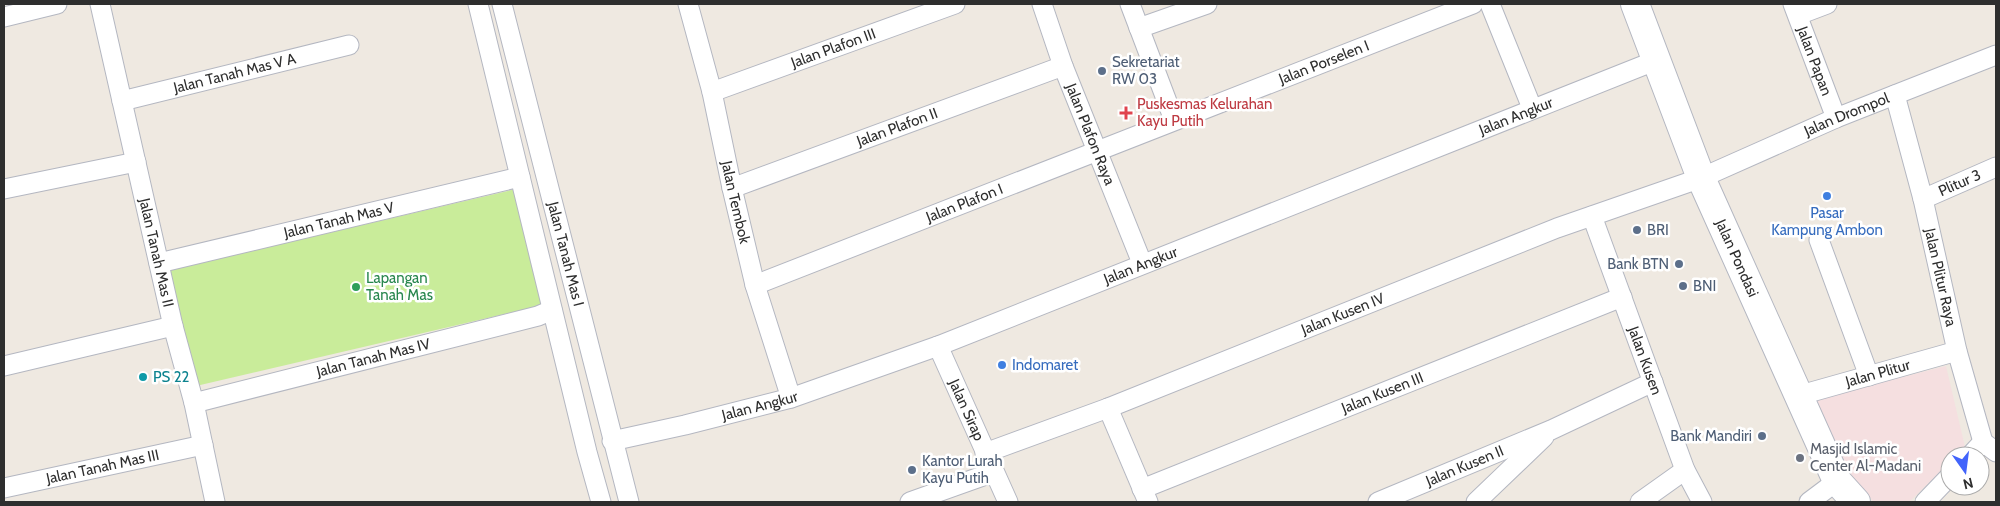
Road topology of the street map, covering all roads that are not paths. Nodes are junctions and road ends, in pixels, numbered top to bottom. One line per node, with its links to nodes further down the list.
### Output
1 (57, 4): 15 (street)
2 (100, 4): 23 (street, Jalan Tanah Mas II)
3 (478, 4): 30 (street, Jalan Tanah Mas I)
4 (502, 4): 53 (street, Jalan Tanah Mas I)
5 (689, 4): 21 (street, Jalan Tembok)
6 (955, 4): 21 (street, Jalan Plafon III)
7 (1042, 4): 20 (street, Jalan Plafon Raya)
8 (1130, 4): 16 (street)
9 (1207, 4): 16 (street)
10 (1473, 4): 26 (street, Jalan Porselen I)
11 (1490, 4): 24 (street)
12 (1635, 4): 19 (street, Jalan Pondasi)
13 (1827, 4): 14 (street)
14 (1795, 10): 25 (street, Jalan Papan)
15 (4, 17)
16 (1139, 28): 26 (street)
17 (349, 45): 23 (street, Jalan Tanah Mas V A)
18 (1996, 55): 22 (street, Jalan Drompol)
19 (1657, 60): 24 (street, Jalan Angkur); 31 (street, Jalan Pondasi)
20 (1063, 66): 27 (street, Jalan Plafon Raya); 33 (street, Jalan Plafon II)
21 (712, 92): 33 (street, Jalan Tembok)
22 (1895, 95): 25 (street, Jalan Drompol); 34 (street, Jalan Plitur Raya)
23 (122, 102): 28 (street, Jalan Tanah Mas II)
24 (1532, 108): 38 (street, Jalan Angkur)
25 (1836, 118): 31 (street, Jalan Drompol)
26 (1174, 120): 27 (street, Jalan Plafon I)
27 (1097, 151): 38 (street, Jalan Plafon Raya); 39 (street, Jalan Plafon I)
28 (136, 162): 32 (street); 37 (street, Jalan Tanah Mas II)
29 (1996, 167): 34 (street, Plitur 3)
30 (520, 177): 37 (street, Jalan Tanah Mas V); 41 (street, Jalan Tanah Mas I)
31 (1701, 178): 35 (street, Jalan Kusen IV); 48 (street, Jalan Pondasi)
32 (4, 188)
33 (732, 188): 39 (street, Jalan Tembok)
34 (1923, 199): 44 (street, Jalan Plitur Raya)
35 (1592, 216): 40 (street, Jalan Kusen); 51 (street, Jalan Kusen IV)
36 (1819, 240): 46 (street)
37 (159, 263): 42 (street, Jalan Tanah Mas II)
38 (1142, 263): 43 (street, Jalan Angkur)
39 (755, 285): 49 (street, Jalan Tembok)
40 (1622, 298): 47 (street, Jalan Kusen); 62 (street, Jalan Kusen III)
41 (552, 310): 50 (street, Jalan Tanah Mas IV); 64 (street, Jalan Tanah Mas I)
42 (173, 326): 45 (street); 50 (street, Jalan Tanah Mas II)
43 (938, 346): 49 (street, Jalan Angkur); 56 (street, Jalan Sirap)
44 (1957, 351): 46 (street, Jalan Plitur); 55 (street, Jalan Plitur Raya)
45 (4, 366)
46 (1869, 376): 48 (street, Jalan Plitur)
47 (1653, 382): 52 (street, Jalan Kusen II); 57 (street, Jalan Kusen)
48 (1797, 396): 59 (street, Jalan Pondasi)
49 (791, 398): 53 (street, Jalan Angkur)
50 (194, 403): 54 (street, Jalan Tanah Mas II)
51 (1108, 408): 56 (street, Jalan Kusen IV); 62 (street)
52 (1551, 430): 68 (street, Jalan Kusen II); 69 (street, Jalan Kusen II)
53 (612, 441): 65 (street, Jalan Tanah Mas I)
54 (203, 445): 61 (street, Jalan Tanah Mas III); 63 (street, Jalan Tanah Mas II)
55 (1990, 446)
56 (985, 453): 58 (street, Jalan Sirap)
57 (1685, 470): 70 (street); 71 (street, Jalan Kusen)
58 (994, 472): 66 (street); 67 (street, Jalan Sirap)
59 (1837, 481): 72 (street); 73 (street, Jalan Pondasi)
60 (1940, 486): 74 (street)
61 (4, 488)
62 (1145, 496)
63 (215, 502)
64 (601, 502)
65 (629, 502)
66 (910, 502)
67 (1008, 502)
68 (1378, 502)
69 (1476, 502)
70 (1640, 502)
71 (1702, 502)
72 (1809, 502)
73 (1856, 502)
74 (1924, 502)

